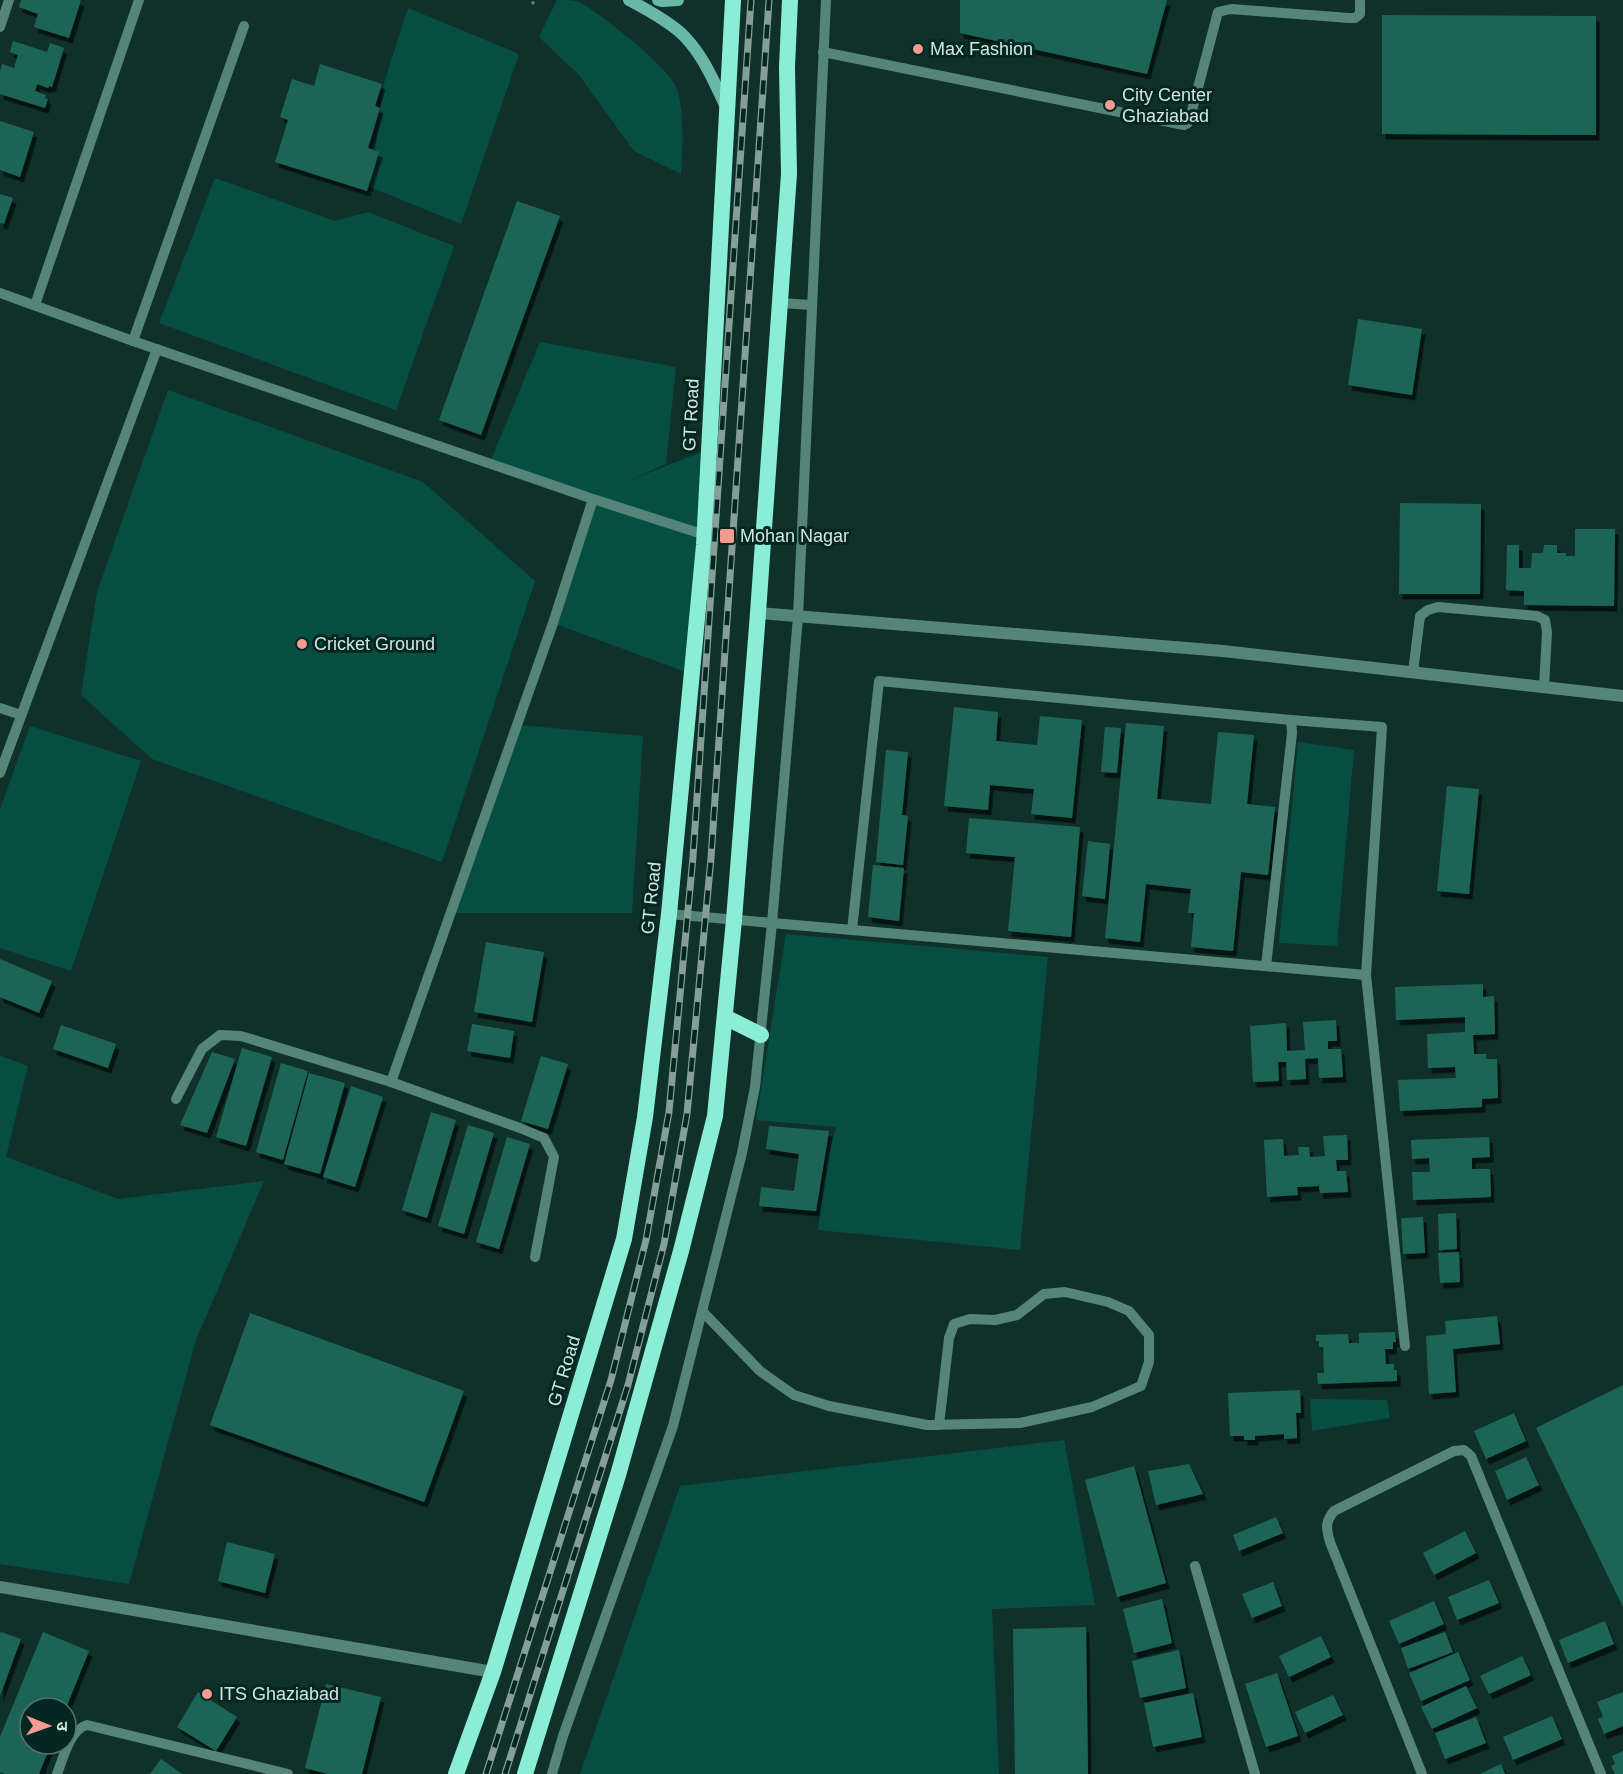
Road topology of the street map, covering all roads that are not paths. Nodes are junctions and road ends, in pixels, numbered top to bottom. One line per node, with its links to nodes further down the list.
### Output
1 (9, 0): 11 (lane)
2 (139, 0): 17 (lane)
3 (629, 0): 13 (main road)
4 (658, 0): 5 (main road)
5 (678, 0)
6 (734, 0): 13 (highway, GT Road)
7 (790, 0): 15 (highway)
8 (826, 0): 12 (lane)
9 (1360, 0): 12 (lane)
10 (244, 26): 18 (lane)
11 (0, 27)
12 (823, 52): 16 (lane)
13 (728, 111): 21 (highway, GT Road)
14 (0, 293): 17 (lane)
15 (780, 303): 16 (lane); 22 (highway)
16 (812, 304): 23 (lane)
17 (34, 305): 18 (lane)
18 (134, 341): 19 (lane)
19 (157, 349): 20 (lane); 28 (lane)
20 (593, 499): 21 (lane); 39 (lane)
21 (705, 535): 31 (highway, GT Road)
22 (758, 613): 23 (street); 32 (highway)
23 (798, 617): 24 (street); 33 (lane)
24 (1413, 672): 25 (street); 25 (lane)
25 (1544, 687): 26 (street)
26 (1623, 696)
27 (0, 708): 28 (lane)
28 (21, 715): 30 (lane)
29 (1291, 720): 34 (lane); 35 (lane); 36 (lane)
30 (0, 773)
31 (669, 914): 32 (lane); 47 (highway, GT Road)
32 (734, 920): 33 (lane); 37 (highway)
33 (772, 923): 34 (lane); 38 (lane)
34 (852, 930): 35 (lane)
35 (1266, 966): 36 (lane)
36 (1366, 975): 43 (lane)
37 (725, 1017): 38 (highway); 51 (highway)
38 (761, 1035): 42 (lane)
39 (391, 1082): 40 (lane); 41 (lane)
40 (176, 1100)
41 (535, 1257)
42 (702, 1311): 44 (lane); 52 (lane)
43 (1405, 1346)
44 (939, 1425): 44 (lane)
45 (1195, 1566): 53 (lane)
46 (0, 1587): 47 (street)
47 (493, 1672): 50 (highway, GT Road)
48 (57, 1774): 49 (lane)
49 (288, 1774)
50 (456, 1774)
51 (525, 1774)
52 (552, 1774)
53 (1255, 1774)
54 (1422, 1774): 55 (lane)
55 (1601, 1774)

